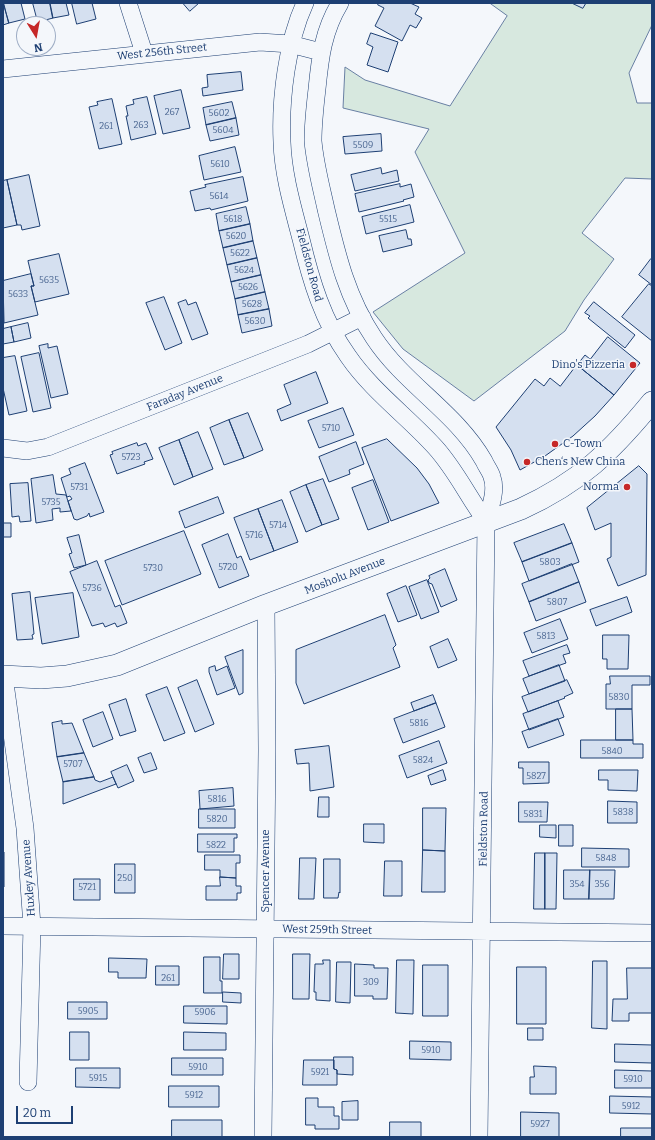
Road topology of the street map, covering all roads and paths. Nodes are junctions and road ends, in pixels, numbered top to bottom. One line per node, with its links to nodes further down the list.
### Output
1 (128, 3): 6 (street)
2 (305, 3): 4 (street, Fieldston Road)
3 (340, 3): 5 (street, Fieldston Road)
4 (290, 44): 5 (street, West 256th Street); 6 (street, West 256th Street); 9 (street, Fieldston Road)
5 (321, 52): 8 (street, Fieldston Road)
6 (144, 53): 7 (street, West 256th Street)
7 (3, 69)
8 (362, 317): 9 (street, Faraday Avenue); 12 (street, Fieldston Road)
9 (333, 332): 11 (street, Faraday Avenue); 12 (street, Fieldston Road)
10 (652, 404): 12 (street, Mosholu Avenue)
11 (3, 448)
12 (486, 521): 13 (street, Mosholu Avenue); 18 (street, Fieldston Road)
13 (266, 605): 14 (street, Mosholu Avenue); 17 (street, Spencer Avenue)
14 (4, 676): 16 (street, Huxley Avenue)
15 (3, 926): 16 (street, West 259th Street)
16 (32, 926): 17 (street, West 259th Street); 20 (street, Huxley Avenue)
17 (266, 929): 18 (street, West 259th Street); 21 (street, Spencer Avenue)
18 (483, 931): 19 (street, West 259th Street); 22 (street, Fieldston Road)
19 (652, 933)
20 (28, 1082)
21 (263, 1137)
22 (479, 1137)

